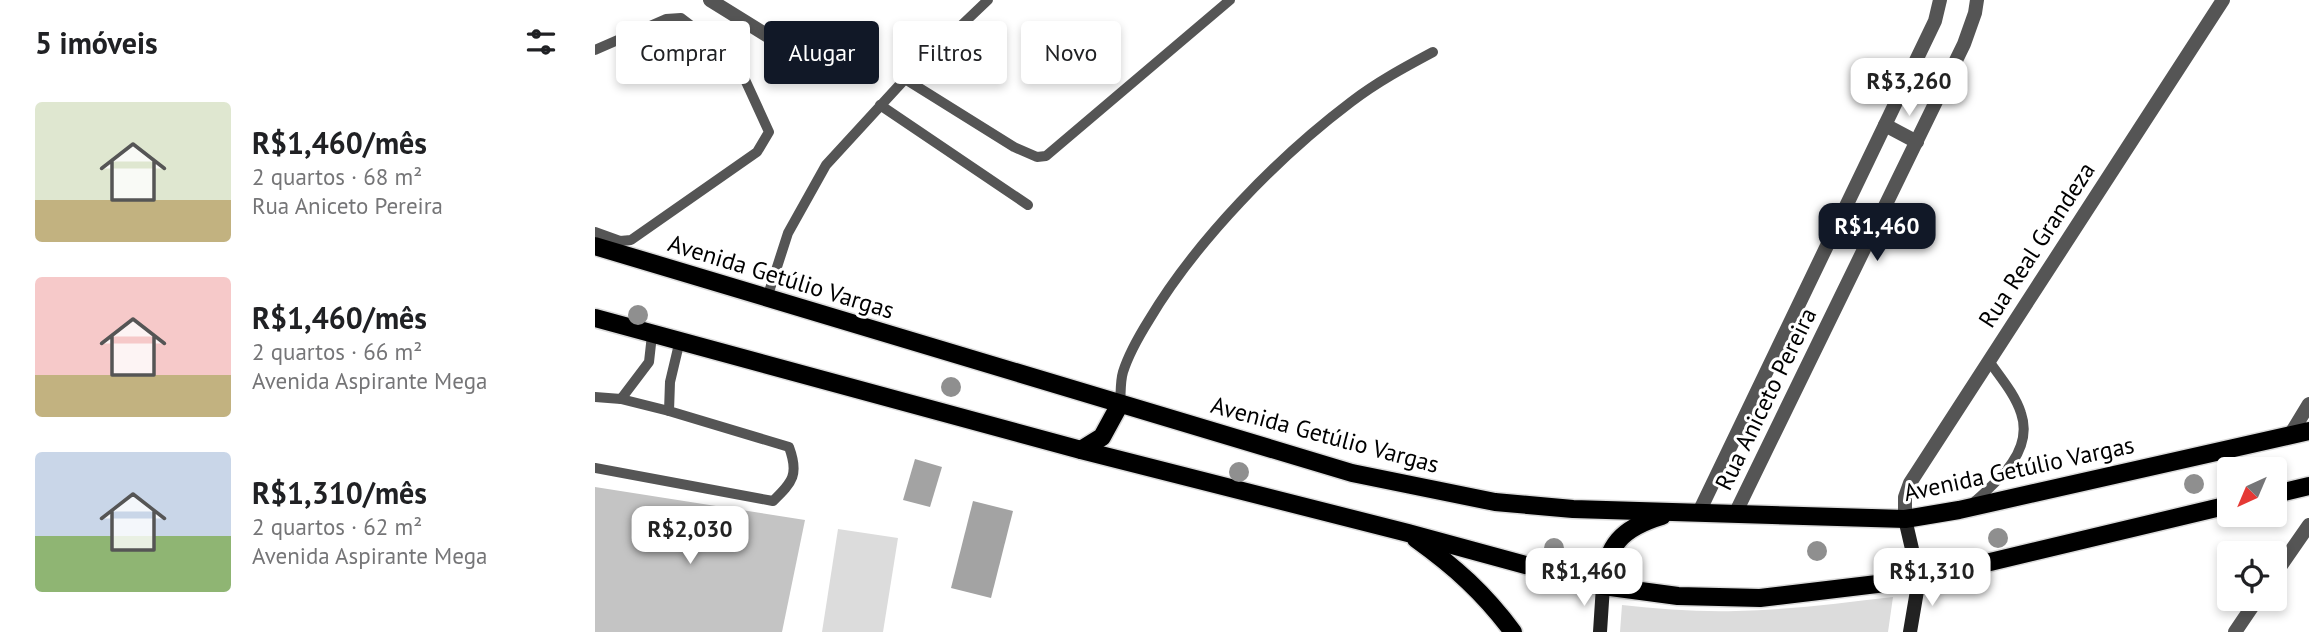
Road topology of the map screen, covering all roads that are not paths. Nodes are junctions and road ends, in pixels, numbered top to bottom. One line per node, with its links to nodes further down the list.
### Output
1 (710, 0): 8 (street)
2 (988, 0): 7 (lane)
3 (1230, 0): 12 (lane)
4 (1940, 0): 14 (street)
5 (1977, 0): 15 (street, Rua Aniceto Pereira)
6 (2223, 0): 23 (street, Rua Real Grandeza)
7 (966, 21)
8 (764, 33)
9 (595, 50): 17 (lane)
10 (1433, 52): 26 (lane)
11 (900, 84): 13 (lane)
12 (913, 84)
13 (880, 105): 16 (lane); 19 (lane)
14 (1885, 125): 15 (street); 38 (street)
15 (1917, 142): 39 (street, Rua Aniceto Pereira)
16 (1028, 205)
17 (595, 232)
18 (595, 246): 19 (main road, Avenida Getúlio Vargas)
19 (767, 298): 26 (main road, Avenida Getúlio Vargas)
20 (595, 318): 21 (main road)
21 (652, 335): 22 (main road); 25 (lane)
22 (680, 340): 28 (lane); 31 (main road)
23 (1989, 361): 35 (lane); 40 (street, Rua Real Grandeza)
24 (595, 397): 25 (lane)
25 (621, 399): 28 (lane)
26 (1120, 404): 31 (main road); 37 (main road, Avenida Getúlio Vargas)
27 (2309, 404): 30 (street)
28 (669, 411): 32 (lane)
29 (2309, 431): 30 (main road, Avenida Getúlio Vargas)
30 (2290, 435): 35 (main road, Avenida Getúlio Vargas)
31 (1081, 450): 42 (main road)
32 (595, 468)
33 (2309, 486): 34 (main road)
34 (2287, 491)
35 (1967, 508): 40 (main road, Avenida Getúlio Vargas)
36 (2217, 508): 44 (main road)
37 (1676, 512): 38 (main road, Avenida Getúlio Vargas); 45 (main road)
38 (1699, 512): 39 (main road, Avenida Getúlio Vargas)
39 (1735, 514): 40 (main road, Avenida Getúlio Vargas)
40 (1905, 519): 44 (main road)
41 (2309, 525): 43 (street)
42 (1408, 533): 45 (main road); 47 (main road)
43 (2287, 557)
44 (1919, 579): 45 (main road); 49 (main road)
45 (1603, 586): 48 (main road)
46 (2249, 611): 50 (street)
47 (1513, 632)
48 (1600, 632)
49 (1910, 632)
50 (2235, 632)

